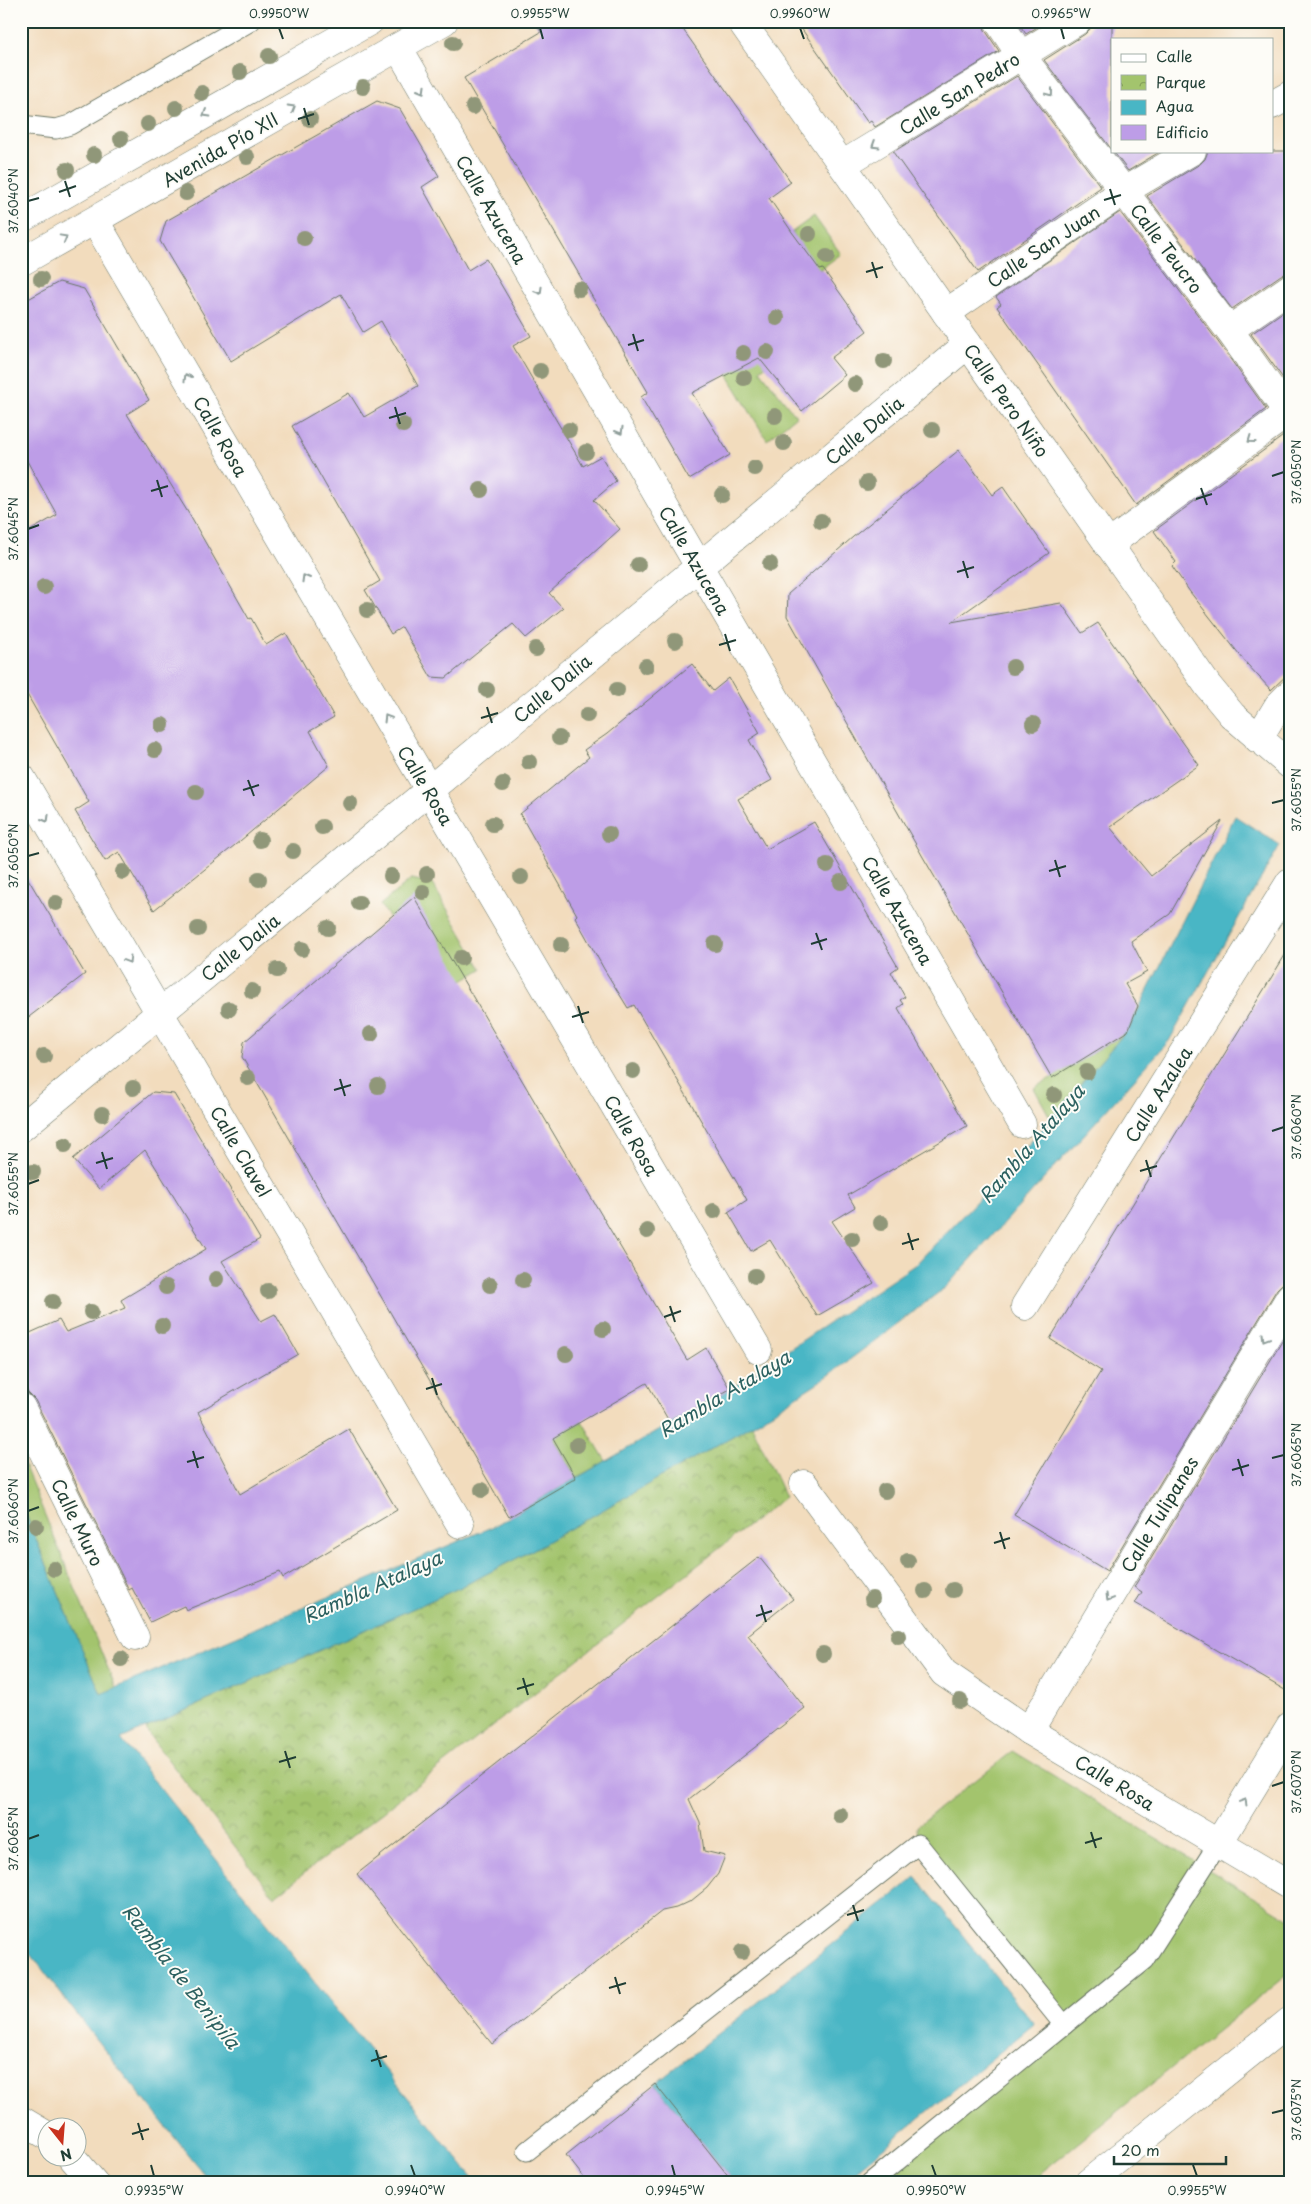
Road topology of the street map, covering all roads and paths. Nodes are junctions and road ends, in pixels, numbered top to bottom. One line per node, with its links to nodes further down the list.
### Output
1 (251, 21): 12 (lane)
2 (370, 21): 16 (street, Avenida Pío XII, one-way to 16)
3 (405, 21): 17 (street)
4 (444, 21): 8 (street, Avenida Pío XII)
5 (741, 21): 14 (street, Calle Pero Niño)
6 (998, 21): 9 (street, Calle Teucro)
7 (1077, 21): 9 (street, Calle San Pedro)
8 (398, 47): 17 (street, Avenida Pío XII, one-way to 8); 26 (street, Calle Azucena, one-way to 26)
9 (1020, 54): 14 (street, Calle San Pedro, one-way to 14); 15 (street, Calle Teucro, one-way to 15)
10 (1290, 95): 11 (street)
11 (1274, 104)
12 (21, 125)
13 (1190, 152): 15 (street, Calle San Juan)
14 (842, 165): 21 (street, Calle Pero Niño)
15 (1124, 191): 21 (street, Calle San Juan); 22 (street, Calle Teucro)
16 (21, 219)
17 (95, 221): 18 (street); 19 (street, Avenida Pío XII, one-way to 17); 31 (street, Calle Rosa, one-way to 17)
18 (21, 233)
19 (21, 262)
20 (1290, 288): 22 (street)
21 (946, 313): 23 (street, Calle Pero Niño)
22 (1229, 330): 24 (street, Calle Teucro)
23 (968, 344): 25 (street, Calle Pero Niño); 26 (street, Calle Dalia)
24 (1289, 412): 25 (street, one-way to 25)
25 (1108, 545): 28 (street, Calle Pero Niño)
26 (699, 567): 31 (street, Calle Dalia); 34 (street, Calle Azucena)
27 (1290, 694): 28 (street)
28 (1258, 739): 29 (street, Calle Pero Niño)
29 (1290, 765)
30 (21, 777): 33 (street, Calle Clavel, one-way to 33)
31 (429, 790): 33 (street, Calle Dalia); 38 (street, Calle Rosa)
32 (1290, 882): 37 (street, Calle Azalea)
33 (160, 1013): 35 (street, Calle Dalia); 41 (street, Calle Clavel)
34 (1022, 1124)
35 (21, 1128)
36 (1290, 1296): 44 (street, Calle Tulipanes, one-way to 44)
37 (1025, 1306)
38 (758, 1350)
39 (21, 1407): 42 (street, Calle Muro)
40 (804, 1484): 44 (street, Calle Rosa)
41 (460, 1524)
42 (136, 1637)
43 (1290, 1726): 45 (street, one-way to 43)
44 (1029, 1732): 45 (street, Calle Rosa)
45 (1218, 1844): 46 (street, Calle Rosa); 48 (lane)
46 (1290, 1886)
47 (1290, 2021): 55 (street)
48 (1064, 2025): 51 (lane); 54 (lane)
49 (21, 2120): 50 (street)
50 (38, 2130)
51 (527, 2151)
52 (80, 2166): 53 (street)
53 (94, 2183)
54 (870, 2183)
55 (1088, 2183)

